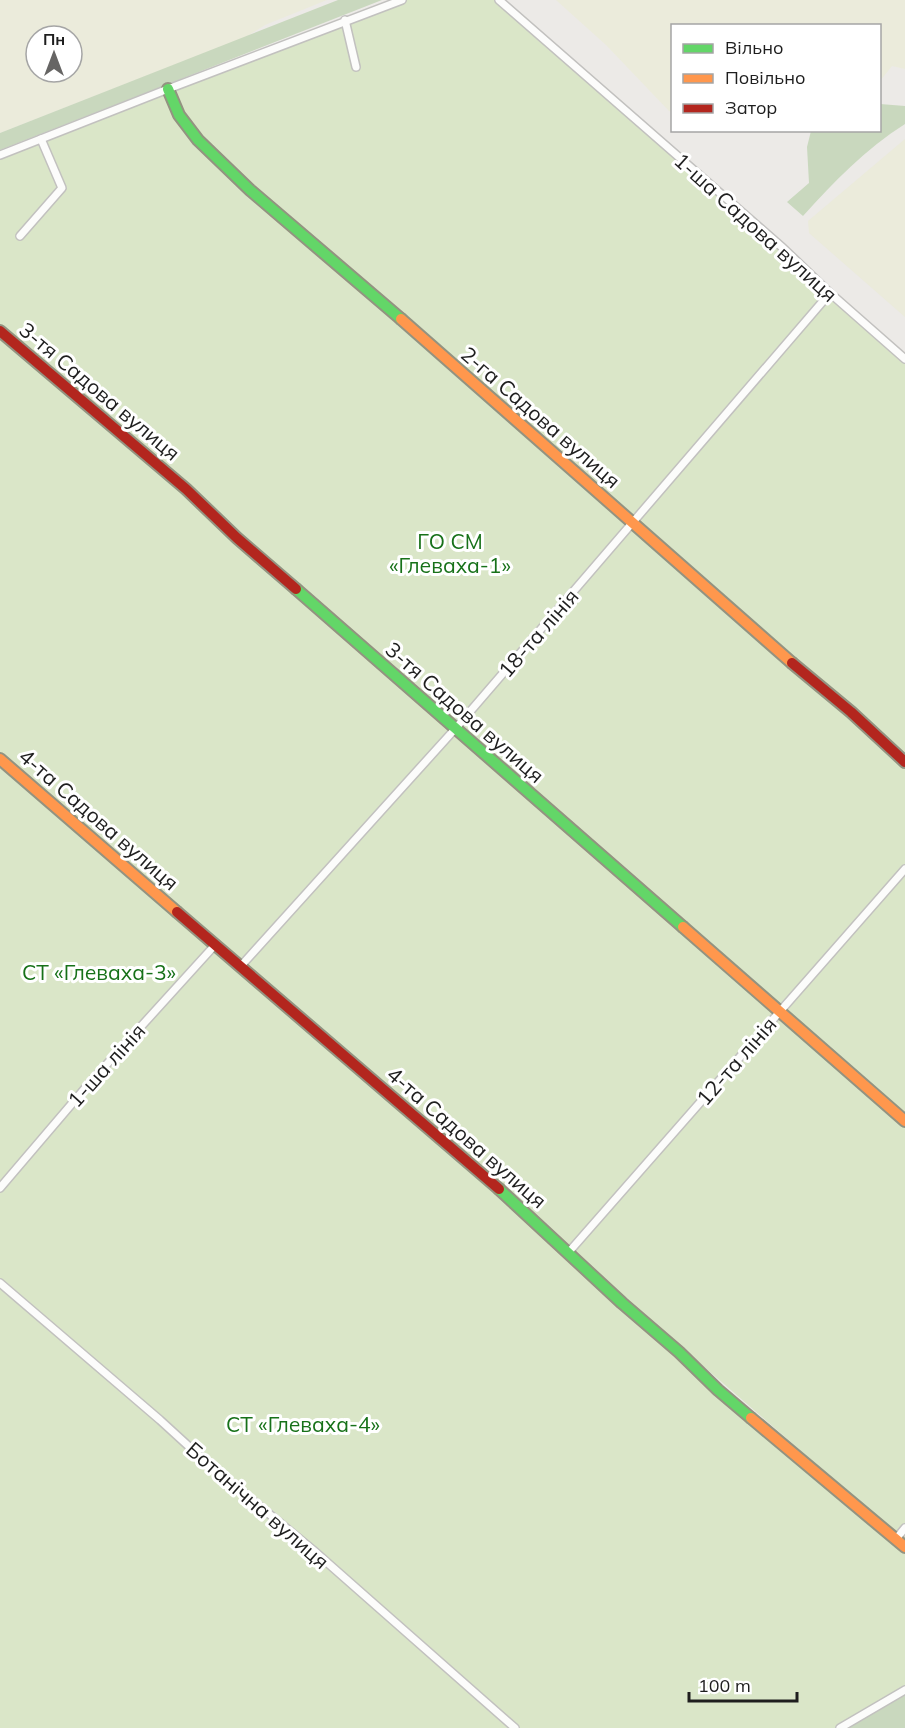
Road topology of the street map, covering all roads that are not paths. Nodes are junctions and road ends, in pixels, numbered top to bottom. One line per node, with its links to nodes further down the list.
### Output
1 (402, 0): 3 (street)
2 (499, 0): 9 (street, 1-ша Садова вулиця)
3 (345, 20): 4 (street); 5 (street)
4 (356, 67)
5 (168, 88): 6 (street); 12 (street, 2-га Садова вулиця)
6 (41, 139): 7 (street); 8 (street)
7 (0, 155)
8 (20, 236)
9 (830, 293): 11 (street, 1-ша Садова вулиця); 12 (street, 18-та лінія)
10 (0, 331): 13 (street, 3-тя Садова вулиця)
11 (905, 359)
12 (633, 524): 13 (street, 18-та лінія); 15 (street, 2-га Садова вулиця)
13 (455, 729): 18 (street, 18-та лінія); 19 (street, 3-тя Садова вулиця)
14 (0, 759): 17 (street, 4-та Садова вулиця)
15 (905, 762)
16 (905, 869): 19 (street, 12-та лінія)
17 (215, 945): 18 (street, 4-та Садова вулиця); 21 (street, 1-ша лінія)
18 (240, 967): 22 (street, 4-та Садова вулиця)
19 (779, 1012): 20 (street, 3-тя Садова вулиця); 22 (street, 12-та лінія)
20 (905, 1121)
21 (0, 1188)
22 (568, 1253): 25 (street, 4-та Садова вулиця)
23 (0, 1283): 28 (street, Ботанічна вулиця)
24 (905, 1528): 25 (street)
25 (896, 1539): 26 (street, 4-та Садова вулиця)
26 (905, 1547)
27 (905, 1690): 29 (street)
28 (515, 1728)
29 (840, 1728)

